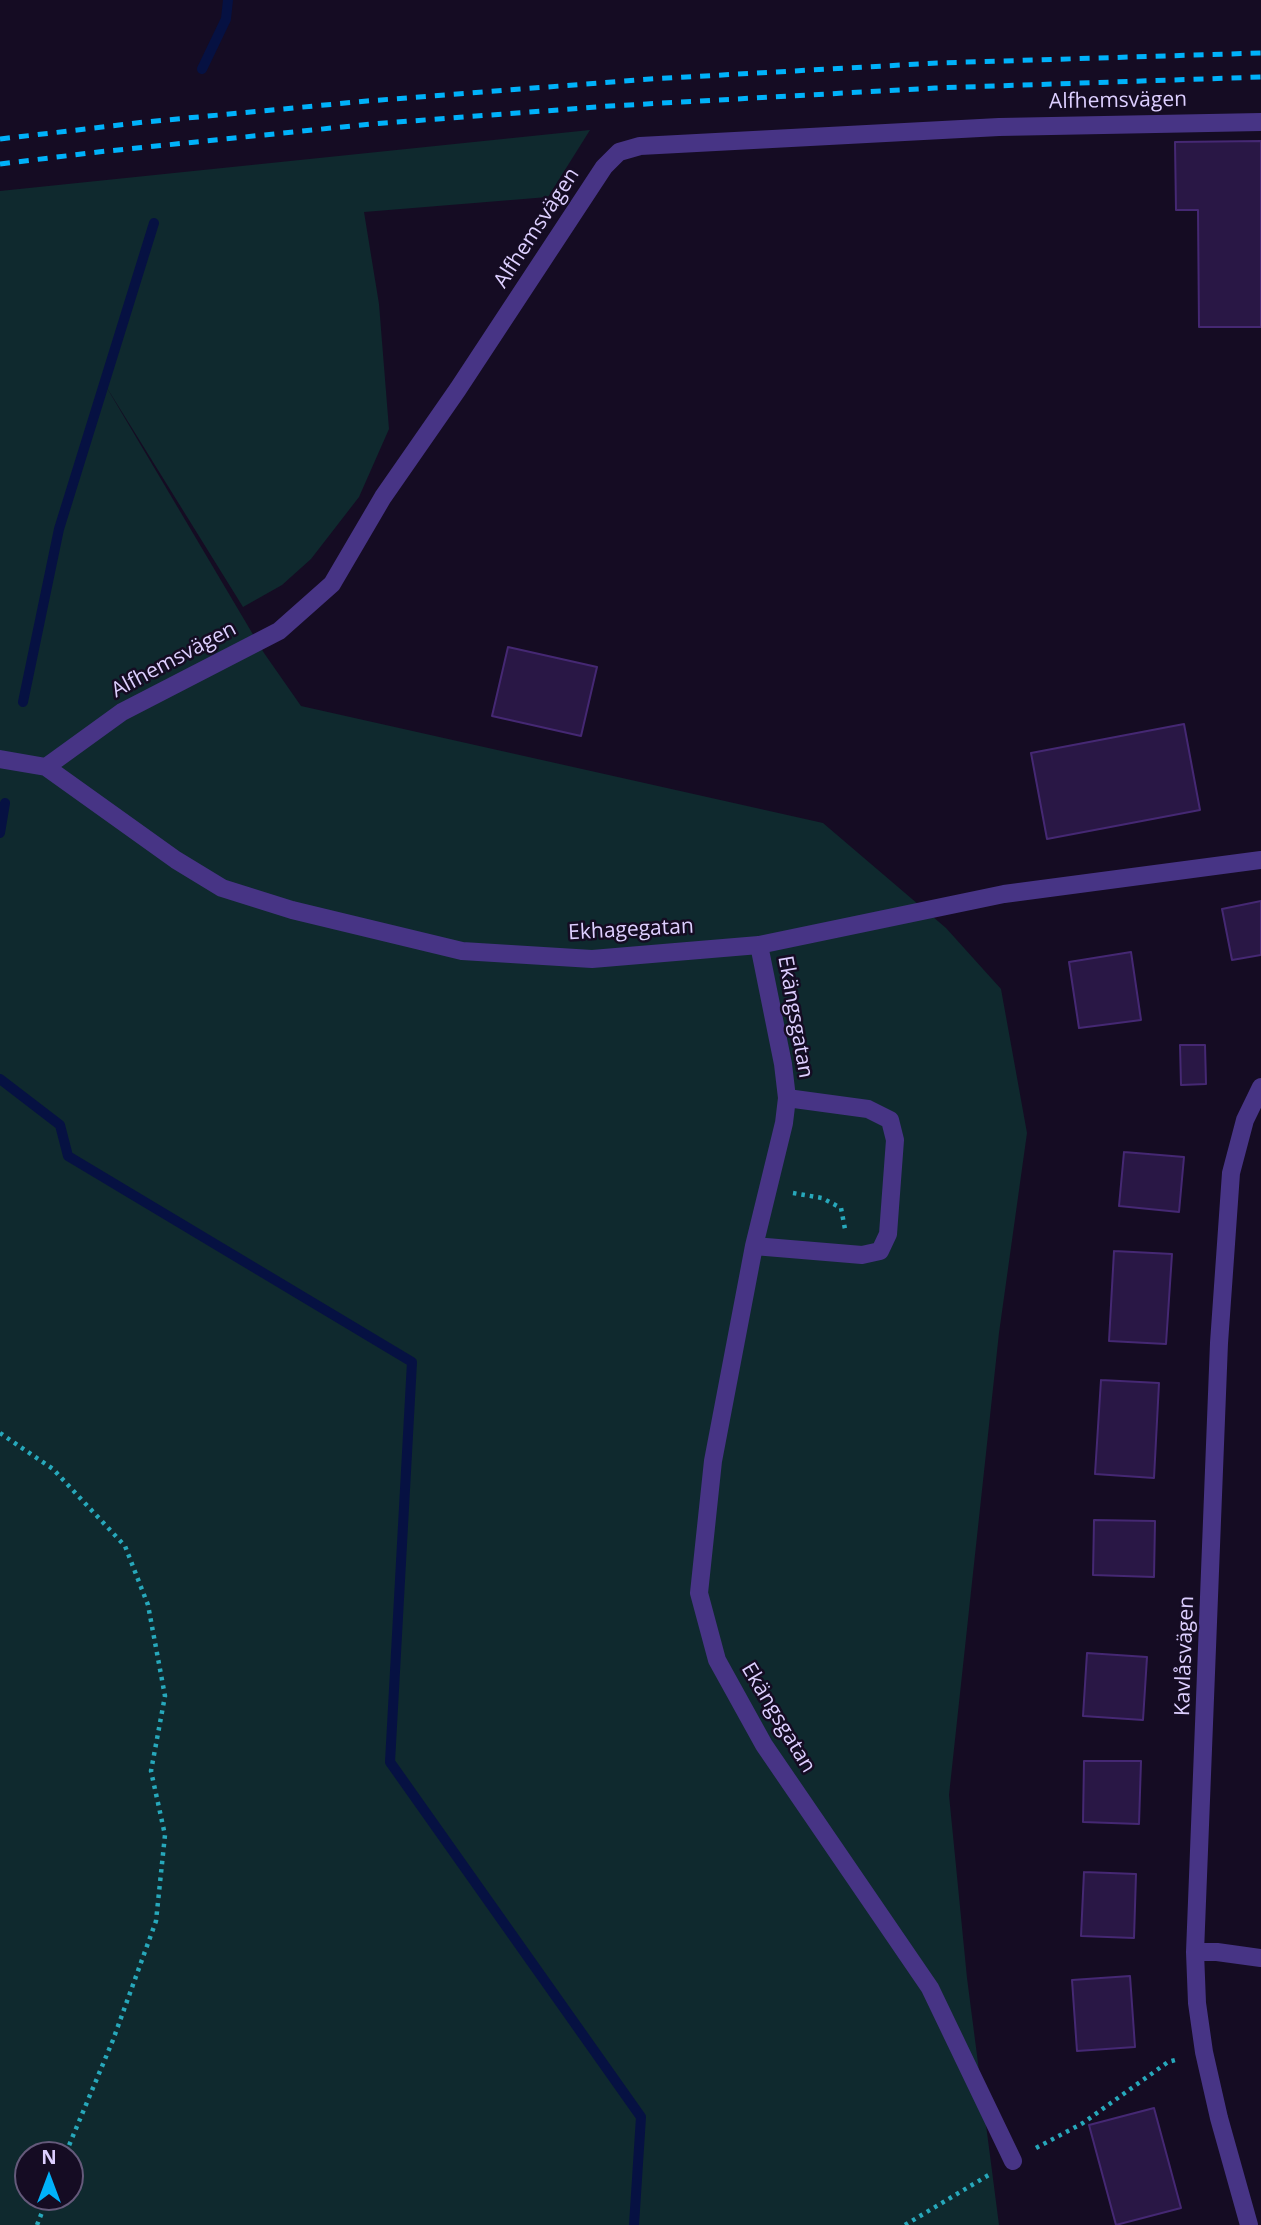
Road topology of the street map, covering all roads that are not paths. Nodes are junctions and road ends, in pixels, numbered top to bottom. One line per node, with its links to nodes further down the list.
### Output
1 (1261, 122): 3 (street, Alfhemsvägen)
2 (0, 759): 3 (street, Ekhagegatan)
3 (47, 767): 5 (street, Ekhagegatan)
4 (1261, 860): 5 (street, Ekhagegatan)
5 (759, 945): 7 (street, Ekängsgatan)
6 (1261, 1087): 9 (street, Kavlåsvägen)
7 (787, 1098): 8 (street, Ekängsgatan); 8 (street, Ekängsgatan)
8 (754, 1246): 11 (street, Ekängsgatan)
9 (1195, 1952): 10 (street); 12 (street, Kavlåsvägen)
10 (1261, 1958)
11 (1013, 2161)
12 (1250, 2225)

